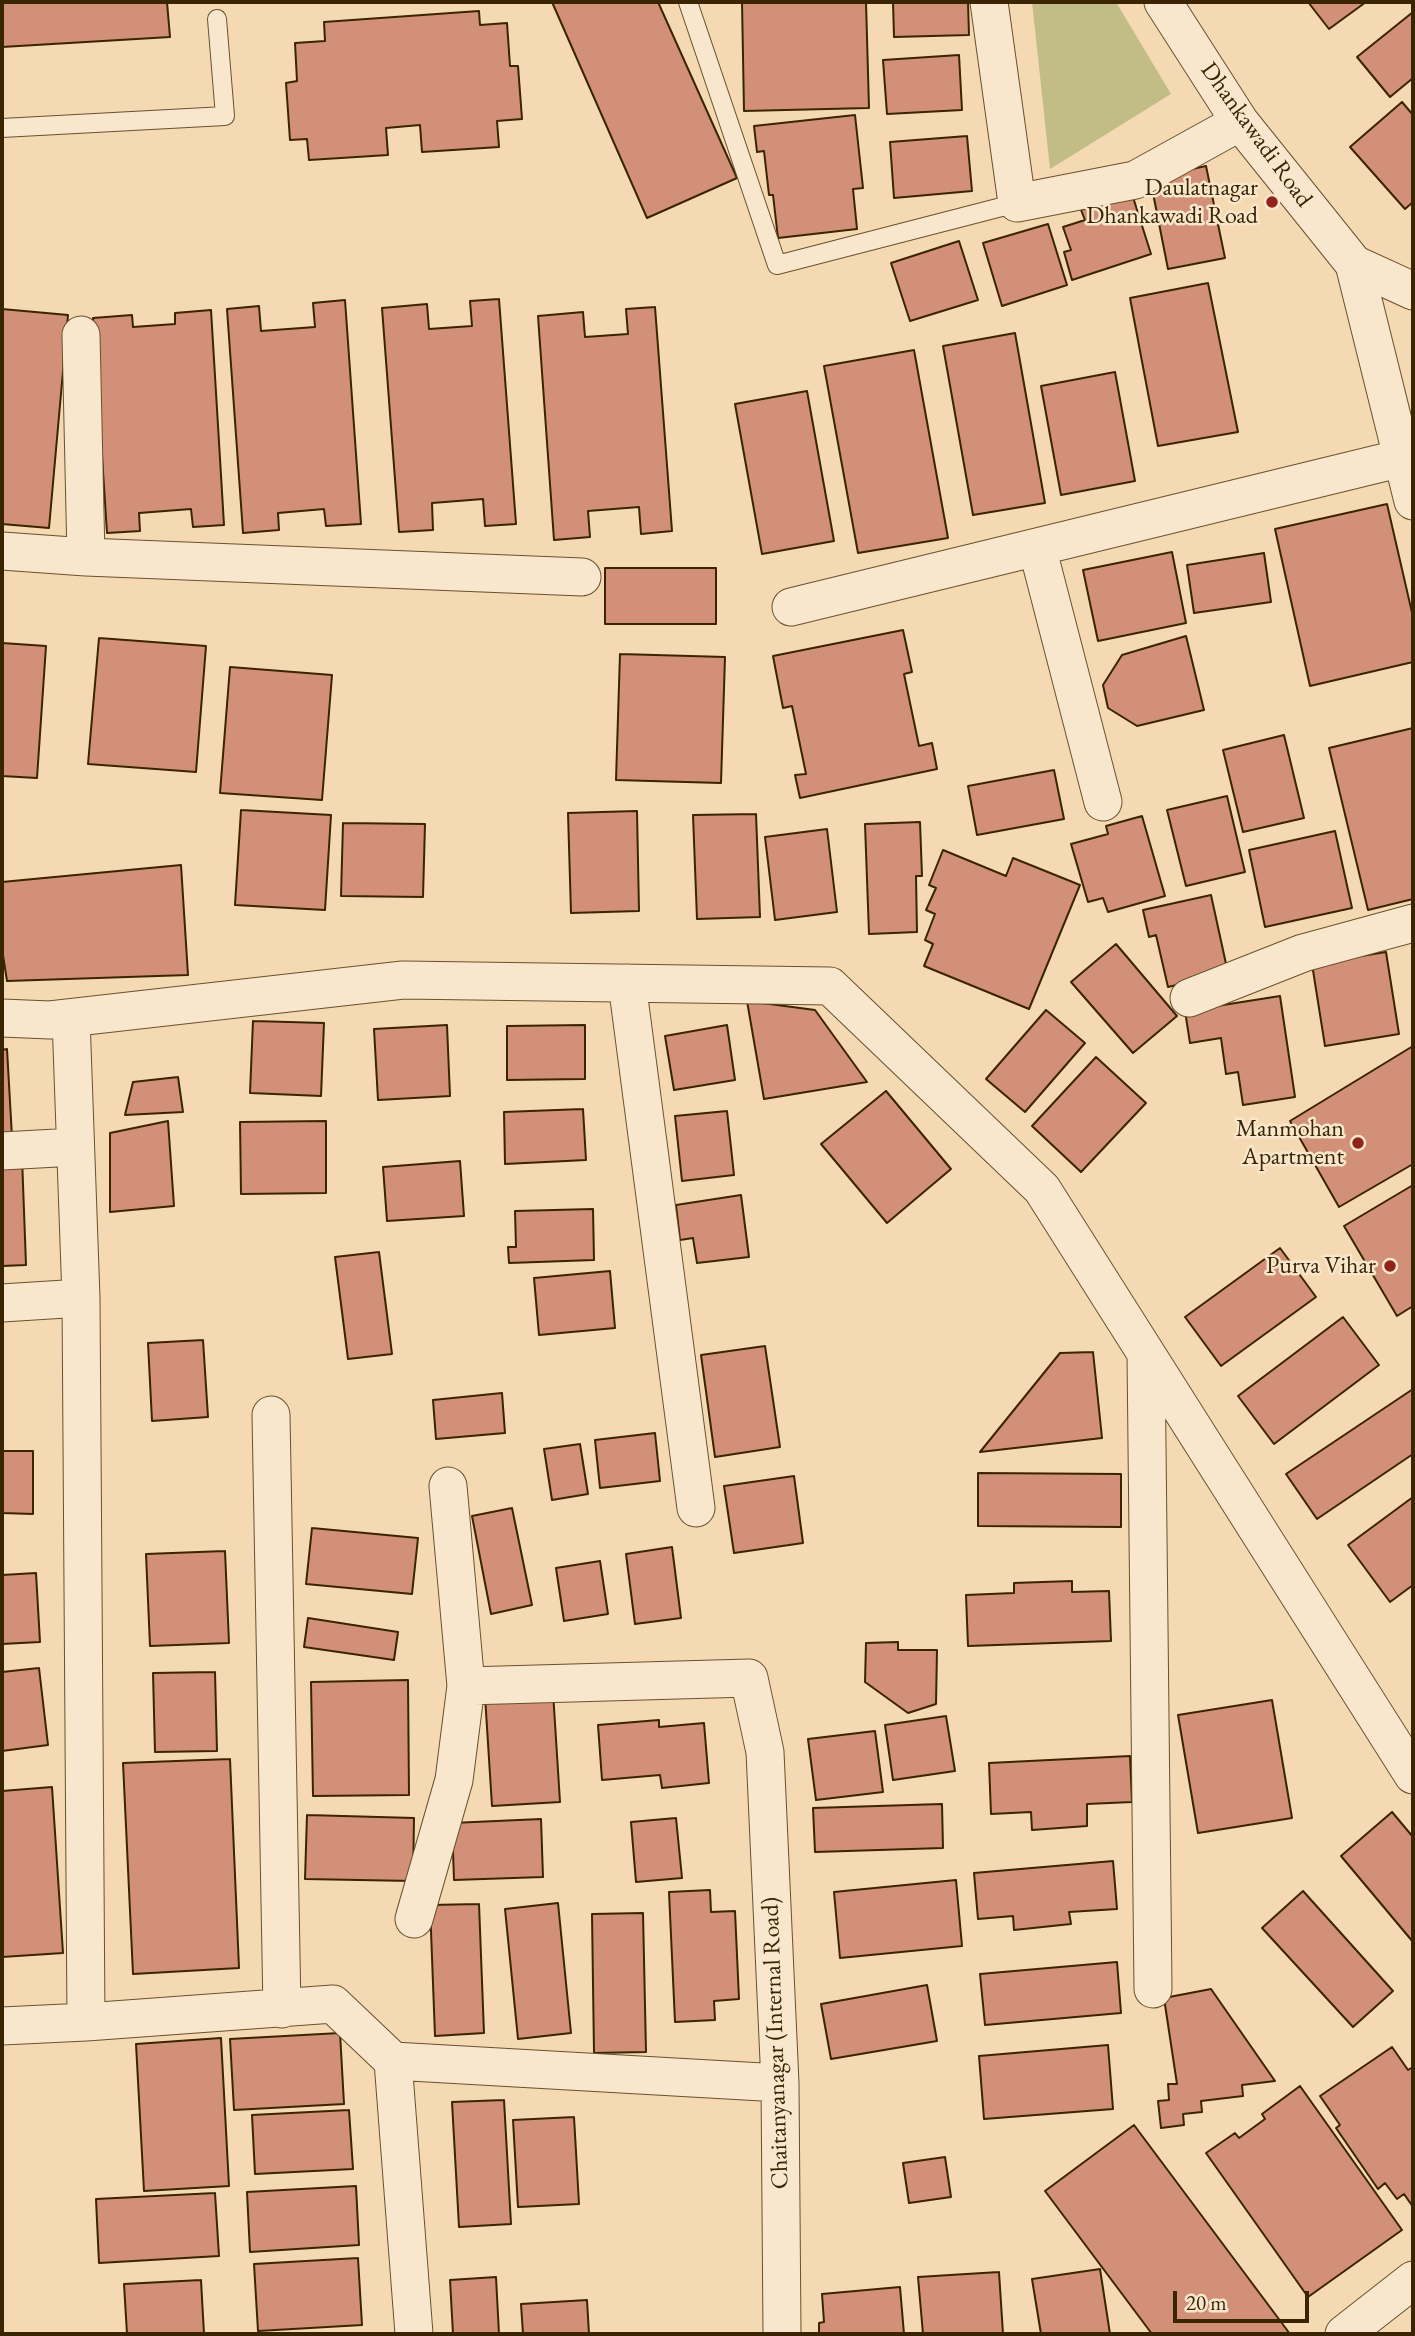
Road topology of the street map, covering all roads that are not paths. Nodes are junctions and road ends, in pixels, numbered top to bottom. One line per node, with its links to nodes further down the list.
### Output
1 (688, 2): 7 (lane)
2 (989, 2): 7 (street)
3 (1163, 2): 5 (street, Dhankawadi Road)
4 (217, 19): 6 (lane)
5 (1240, 122): 7 (street); 8 (street, Dhankawadi Road)
6 (2, 128)
7 (1017, 203)
8 (1354, 264): 9 (street, Dhankawadi Road); 11 (street, Dhankawadi Road)
9 (1413, 291)
10 (81, 335): 15 (street)
11 (1402, 458): 12 (street, Dhankawadi Road); 13 (street)
12 (1413, 501)
13 (1037, 547): 17 (street); 18 (street)
14 (2, 551): 15 (street)
15 (86, 558): 16 (street)
16 (582, 577)
17 (791, 607)
18 (1103, 802)
19 (1413, 923): 21 (street)
20 (627, 983): 23 (street); 28 (street); 31 (street)
21 (1189, 998)
22 (2, 1017): 23 (street)
23 (71, 1018): 24 (street)
24 (75, 1147): 25 (street); 26 (street)
25 (2, 1152)
26 (81, 1298): 27 (street); 37 (street)
27 (2, 1303)
28 (1146, 1354): 33 (street); 35 (street)
29 (271, 1415): 36 (street)
30 (448, 1486): 32 (street)
31 (696, 1508)
32 (466, 1686): 34 (street); 40 (street, Chaitanyanagar (Internal Road))
33 (1413, 1775)
34 (414, 1919)
35 (1153, 1989)
36 (282, 2009): 37 (street); 39 (street)
37 (86, 2022): 38 (street)
38 (2, 2026)
39 (393, 2062): 40 (street); 42 (street)
40 (780, 2083): 43 (street, Chaitanyanagar (Internal Road))
41 (1413, 2280): 44 (street)
42 (414, 2334)
43 (782, 2334)
44 (1344, 2334)

